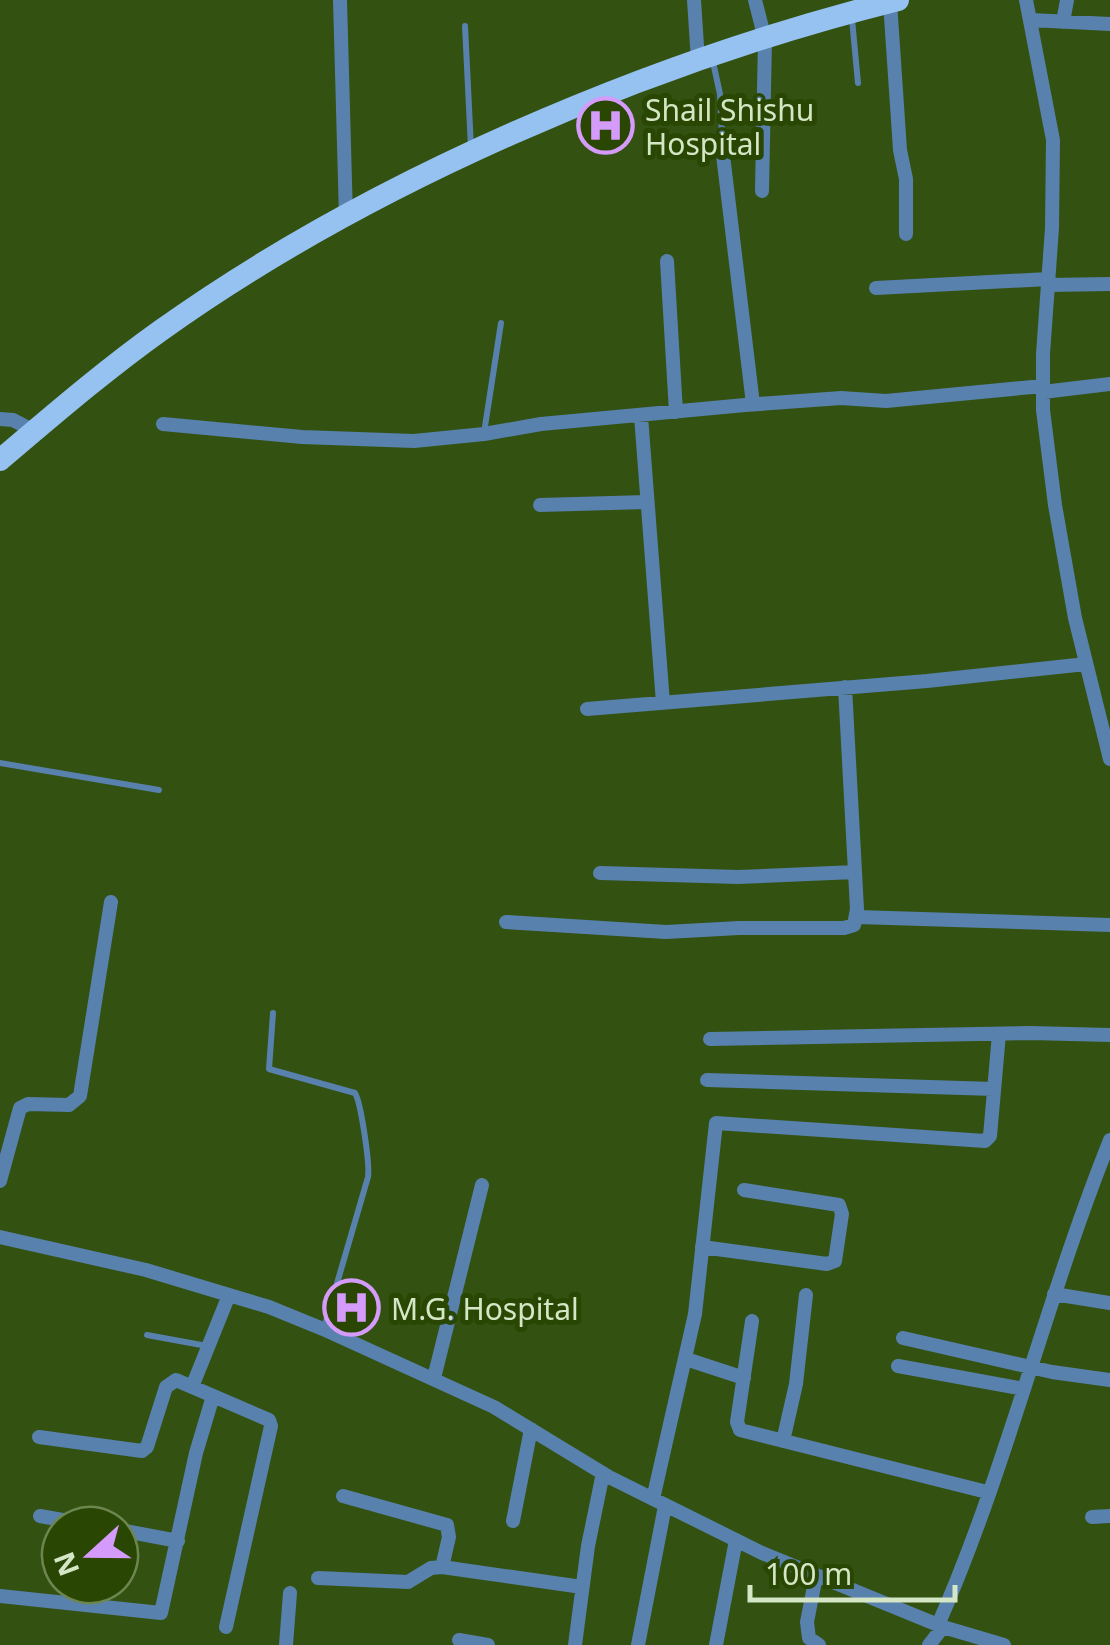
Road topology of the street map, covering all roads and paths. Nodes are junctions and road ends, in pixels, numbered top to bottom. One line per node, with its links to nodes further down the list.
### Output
1 (340, 0): 18 (street)
2 (694, 0): 13 (street)
3 (756, 0): 12 (street)
4 (1026, 0): 8 (street)
5 (1067, 0): 9 (street)
6 (894, 1): 7 (highway); 19 (street)
7 (852, 11): 12 (highway); 14 (lane)
8 (1030, 20): 9 (street); 21 (street)
9 (1063, 22): 10 (street)
10 (1110, 24)
11 (466, 26): 15 (lane)
12 (765, 40): 13 (highway); 17 (street)
13 (705, 59): 15 (highway); 16 (lane)
14 (858, 82)
15 (472, 154): 18 (highway)
16 (723, 155): 27 (street)
17 (762, 191)
18 (346, 218): 32 (highway)
19 (906, 234)
20 (667, 262): 28 (street)
21 (1048, 282): 22 (street); 23 (street); 26 (street)
22 (1110, 284)
23 (876, 288)
24 (501, 323): 33 (lane)
25 (1110, 384): 26 (street)
26 (1043, 389): 27 (street); 37 (street)
27 (753, 404): 28 (street)
28 (676, 412): 29 (street)
29 (642, 416): 33 (street); 35 (street)
30 (0, 418): 32 (street)
31 (163, 424): 33 (street)
32 (34, 431): 34 (highway)
33 (484, 434)
34 (0, 460)
35 (647, 502): 36 (street); 39 (street)
36 (540, 504)
37 (1086, 664): 38 (street); 41 (street)
38 (845, 687): 39 (street); 44 (street)
39 (663, 703): 40 (street)
40 (587, 709)
41 (1110, 759)
42 (0, 763): 43 (lane)
43 (159, 790)
44 (855, 872): 45 (street); 47 (street)
45 (600, 873)
46 (110, 902): 57 (street)
47 (857, 917): 48 (street); 49 (street)
48 (506, 922)
49 (1110, 925)
50 (273, 1013): 67 (lane)
51 (999, 1034): 52 (street); 53 (street); 55 (street)
52 (1110, 1035)
53 (710, 1040)
54 (706, 1080): 55 (street)
55 (994, 1089): 61 (street)
56 (1110, 1140): 63 (street)
57 (0, 1182)
58 (482, 1185): 74 (street)
59 (744, 1190): 61 (street)
60 (0, 1237): 64 (street)
61 (702, 1247): 71 (street)
62 (806, 1294): 82 (street)
63 (1054, 1294): 65 (street); 73 (street)
64 (230, 1295): 67 (street); 70 (street)
65 (1110, 1303)
66 (752, 1321): 75 (street)
67 (323, 1329): 74 (street)
68 (148, 1335): 70 (lane)
69 (903, 1338): 73 (street)
70 (209, 1346): 77 (street)
71 (686, 1359): 75 (street); 86 (street)
72 (898, 1366): 78 (street)
73 (1031, 1366): 76 (street); 78 (street)
74 (434, 1378): 80 (street)
75 (744, 1378): 82 (street)
76 (1110, 1380)
77 (192, 1387): 79 (street); 81 (street)
78 (1024, 1389): 84 (street)
79 (213, 1396): 92 (street); 99 (street)
80 (531, 1429): 83 (street); 89 (street)
81 (39, 1437)
82 (784, 1442): 84 (street)
83 (603, 1473): 86 (street); 96 (street)
84 (987, 1492): 100 (street)
85 (343, 1496): 93 (street)
86 (659, 1502): 91 (street); 106 (street)
87 (1110, 1516): 88 (street)
88 (1092, 1517)
89 (512, 1521)
90 (140, 1534): 92 (street)
91 (736, 1540): 94 (street); 107 (street)
92 (178, 1541): 98 (street)
93 (442, 1567): 95 (street); 96 (street)
94 (816, 1576): 100 (street); 101 (street)
95 (318, 1578)
96 (582, 1587): 105 (street)
97 (290, 1593): 103 (street)
98 (0, 1596)
99 (226, 1626)
100 (941, 1626): 109 (street); 110 (street)
101 (806, 1639): 108 (street)
102 (459, 1640): 104 (street)
103 (286, 1645)
104 (488, 1645)
105 (574, 1645)
106 (638, 1645)
107 (716, 1645)
108 (820, 1645)
109 (929, 1645)
110 (1004, 1645)

